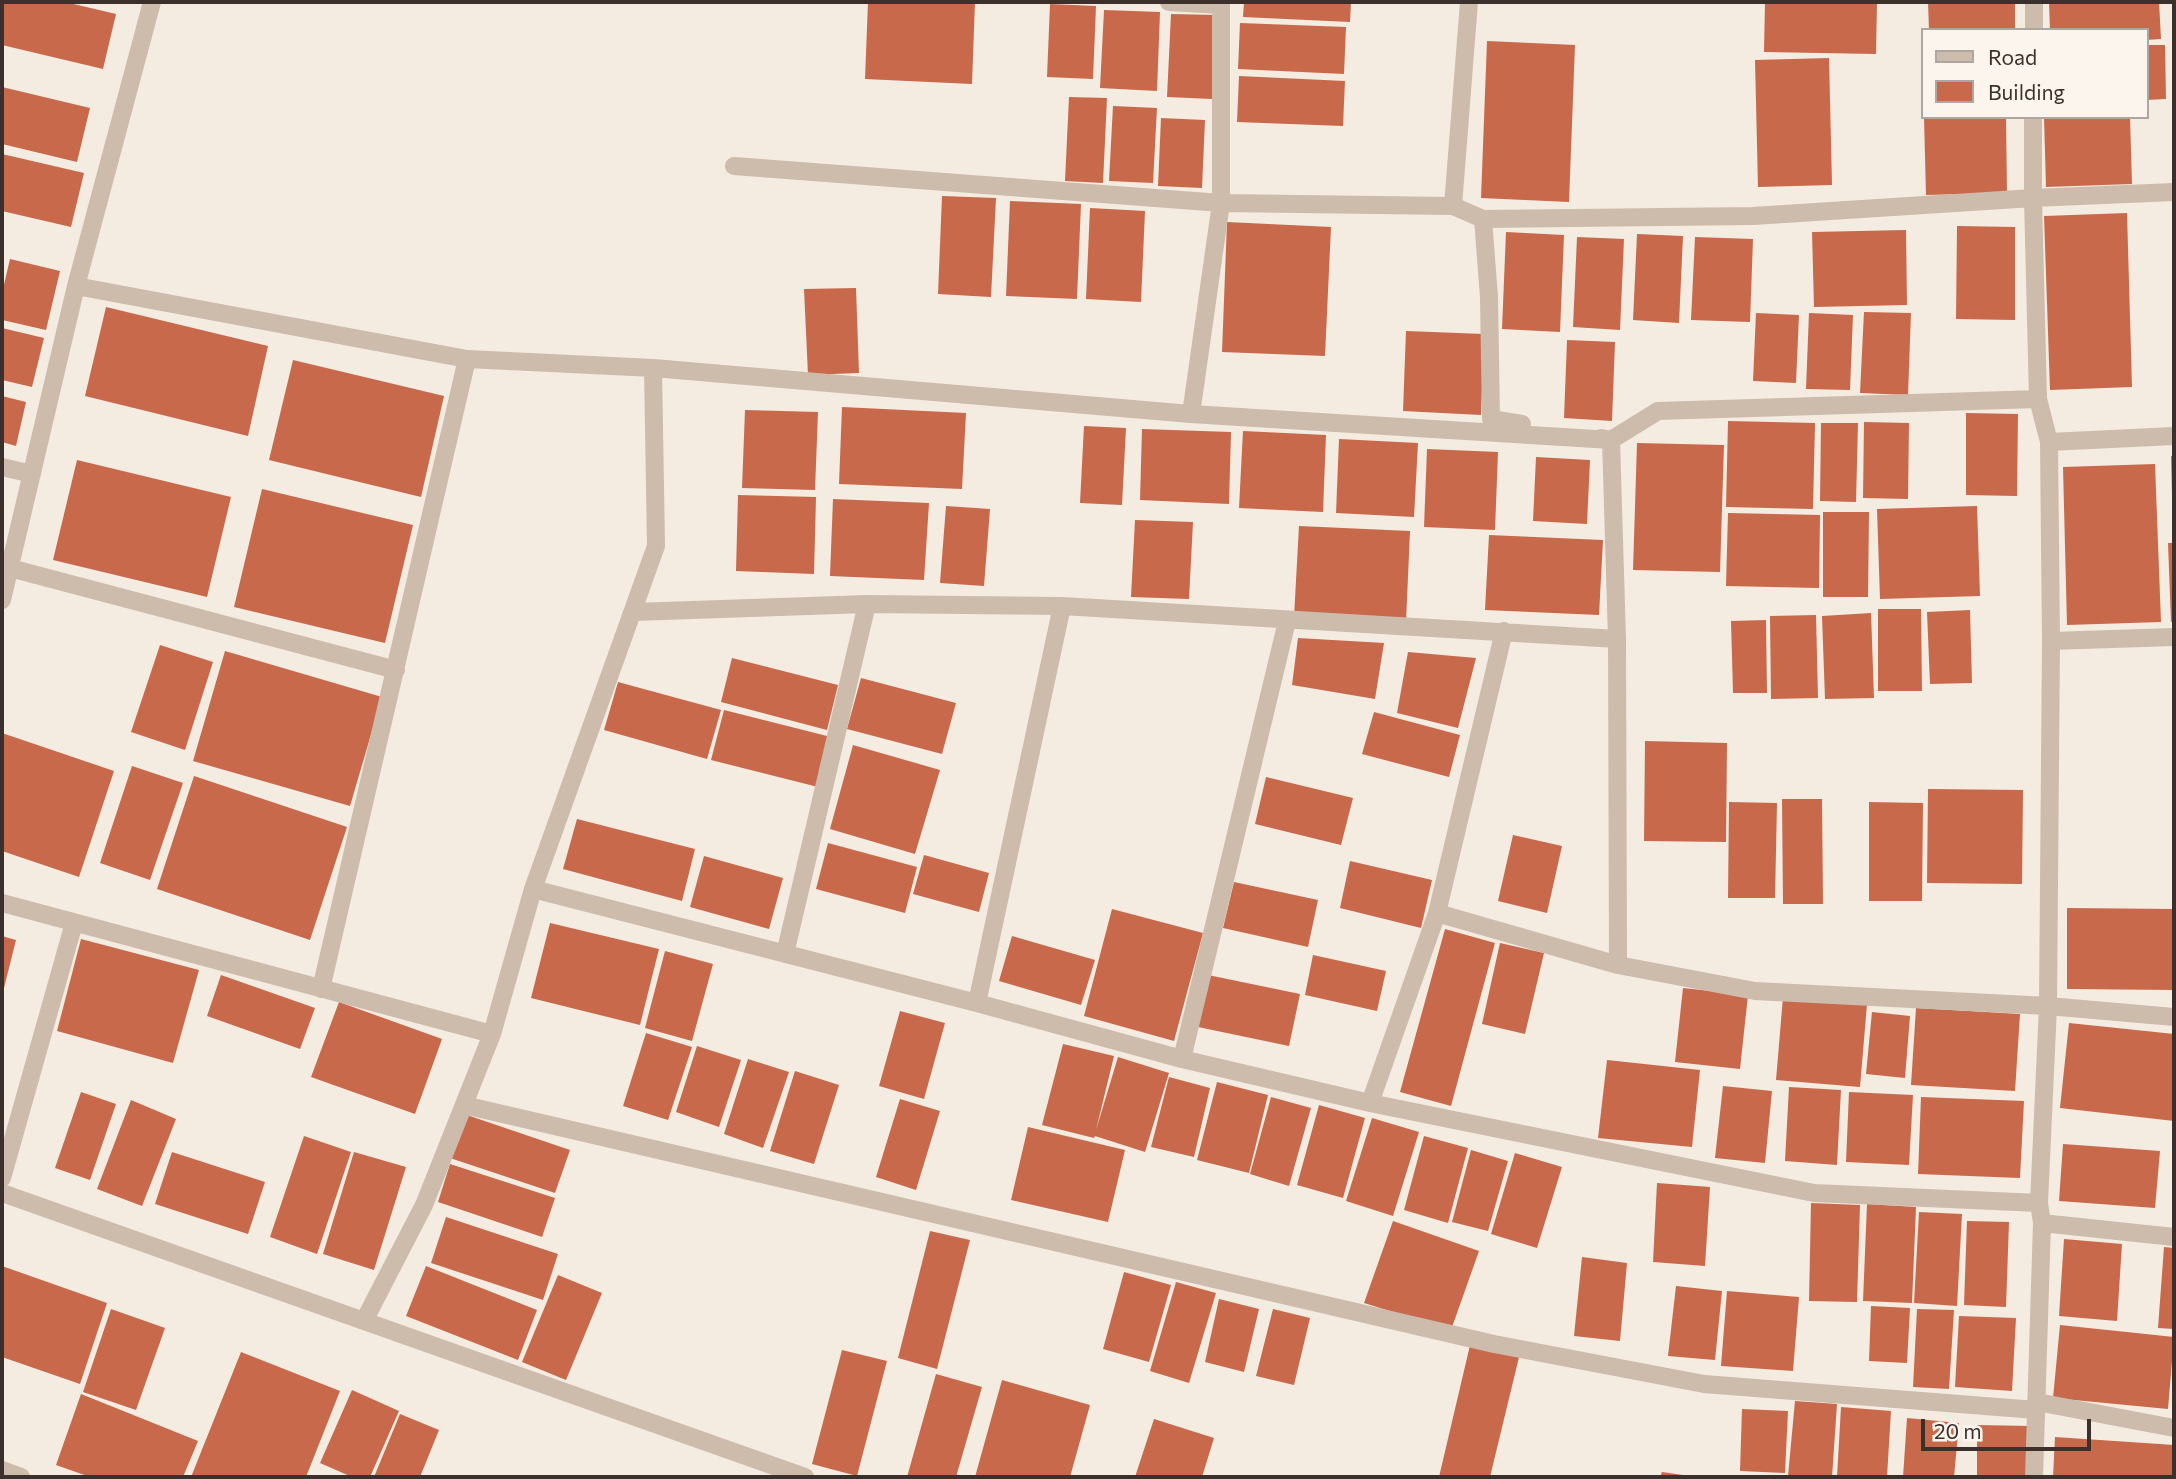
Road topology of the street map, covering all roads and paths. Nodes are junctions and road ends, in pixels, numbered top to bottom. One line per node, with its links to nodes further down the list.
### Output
1 (152, 2): 14 (street)
2 (1169, 2): 5 (street)
3 (1469, 2): 12 (street)
4 (2034, 2): 6 (street)
5 (1221, 3): 11 (street)
6 (2034, 28)
7 (2033, 119): 10 (street)
8 (734, 166): 11 (street)
9 (2174, 192): 10 (street)
10 (2033, 198): 13 (street); 17 (street)
11 (1221, 203): 12 (street); 18 (street)
12 (1453, 206): 13 (street)
13 (1483, 219): 20 (street)
14 (76, 286): 15 (street); 23 (street)
15 (467, 359): 16 (street); 34 (street)
16 (653, 368): 18 (street); 28 (street)
17 (2038, 399): 20 (street); 21 (street)
18 (1191, 414): 20 (street)
19 (2174, 436): 21 (street)
20 (1611, 440): 32 (street)
21 (2049, 442): 33 (street)
22 (2, 467): 23 (street)
23 (32, 474): 24 (street)
24 (10, 568): 25 (street); 34 (street)
25 (2, 600)
26 (867, 604): 27 (street); 28 (street); 39 (street)
27 (1062, 606): 29 (street); 42 (street)
28 (634, 612): 35 (street)
29 (1287, 621): 30 (street); 46 (street)
30 (1504, 631): 32 (street); 37 (street)
31 (2174, 637): 33 (street)
32 (1617, 639): 40 (street)
33 (2051, 641): 43 (street)
34 (396, 670): 41 (street)
35 (533, 890): 39 (street); 45 (street)
36 (2, 903): 38 (street)
37 (1437, 913): 40 (street); 47 (street)
38 (74, 923): 41 (street); 49 (street)
39 (785, 954): 42 (street)
40 (1618, 965): 43 (street)
41 (321, 989): 45 (street)
42 (977, 1003): 46 (street)
43 (2048, 1006): 44 (street); 51 (street)
44 (2174, 1017)
45 (492, 1034): 48 (street)
46 (1182, 1059): 47 (street)
47 (1370, 1103): 51 (street)
48 (464, 1105): 54 (street); 55 (street)
49 (2, 1178)
50 (2, 1193): 54 (street)
51 (2039, 1203): 52 (street)
52 (2042, 1223): 53 (street); 55 (street)
53 (2174, 1237)
54 (364, 1321): 58 (street)
55 (2036, 1406): 56 (street); 61 (street)
56 (2174, 1428)
57 (2, 1470): 59 (street)
58 (783, 1474): 60 (street)
59 (21, 1477)
60 (805, 1477)
61 (2034, 1477)

